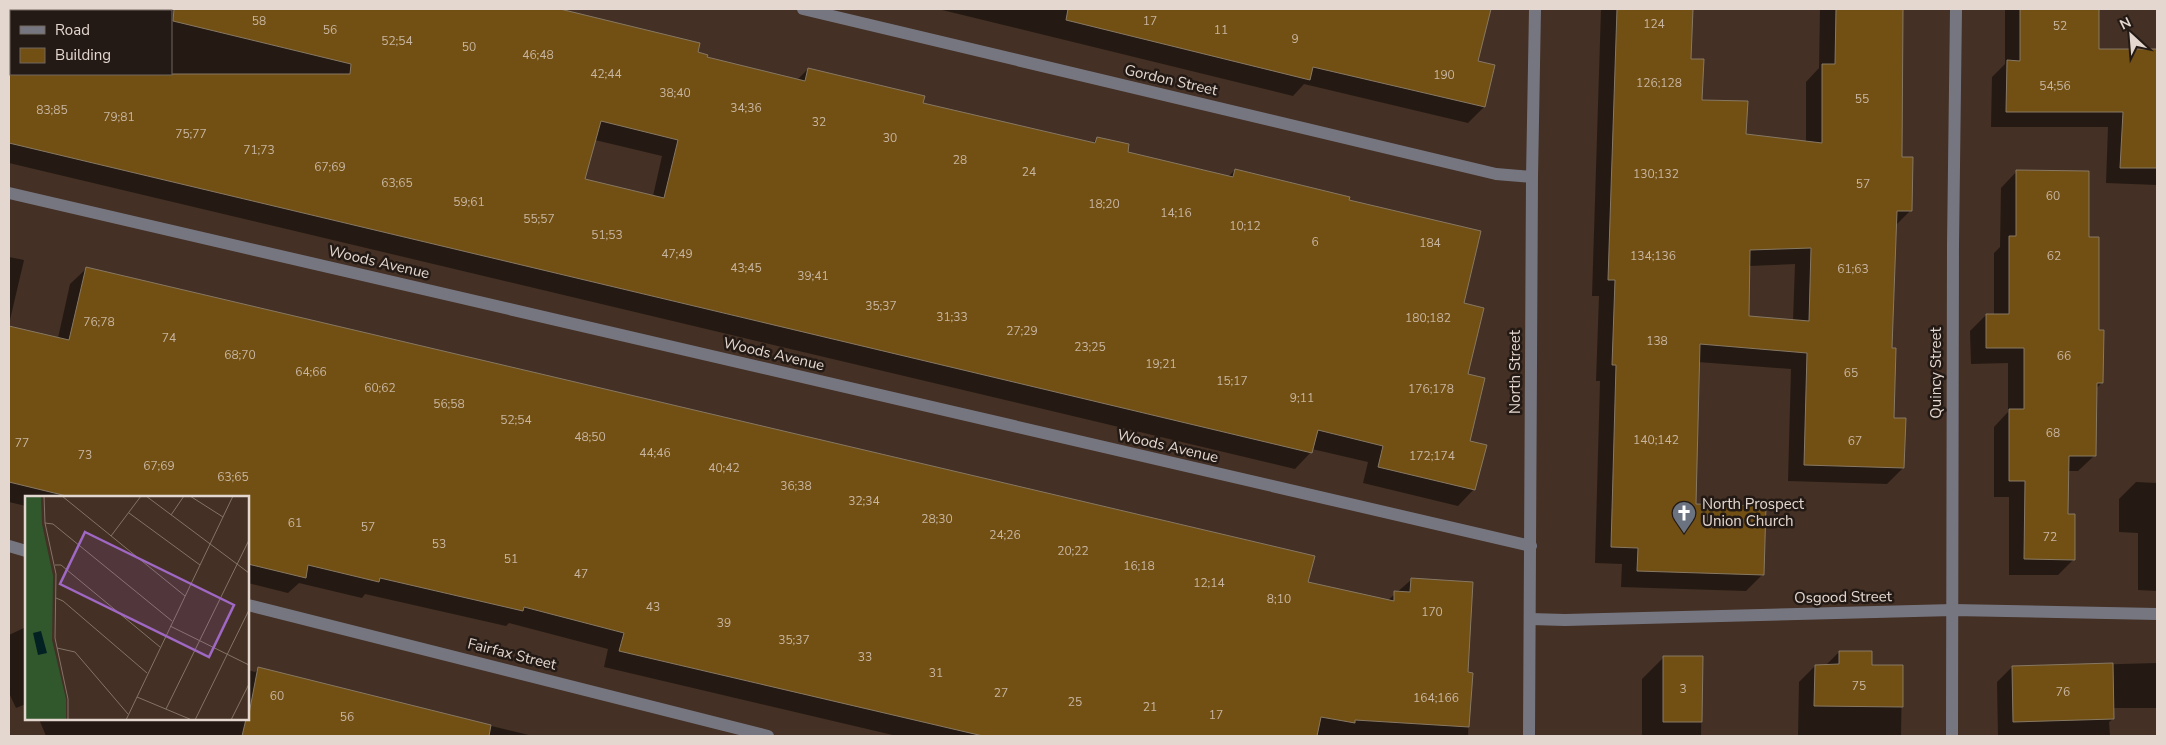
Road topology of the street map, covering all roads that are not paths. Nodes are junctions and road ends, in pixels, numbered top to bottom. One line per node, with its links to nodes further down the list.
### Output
1 (803, 9): 4 (street, Gordon Street)
2 (1535, 9): 4 (street, North Street)
3 (1956, 9): 10 (street, Quincy Street)
4 (1532, 177): 7 (street, North Street)
5 (9, 193): 7 (street, Woods Avenue)
6 (9, 546): 8 (street)
7 (1531, 546): 12 (street, North Street)
8 (25, 551)
9 (249, 605): 13 (street, Fairfax Street)
10 (1953, 610): 11 (street, Osgood Street); 12 (street, Osgood Street); 15 (street, Quincy Street)
11 (2157, 614)
12 (1530, 619): 14 (street, North Street)
13 (768, 736)
14 (1530, 736)
15 (1952, 736)

